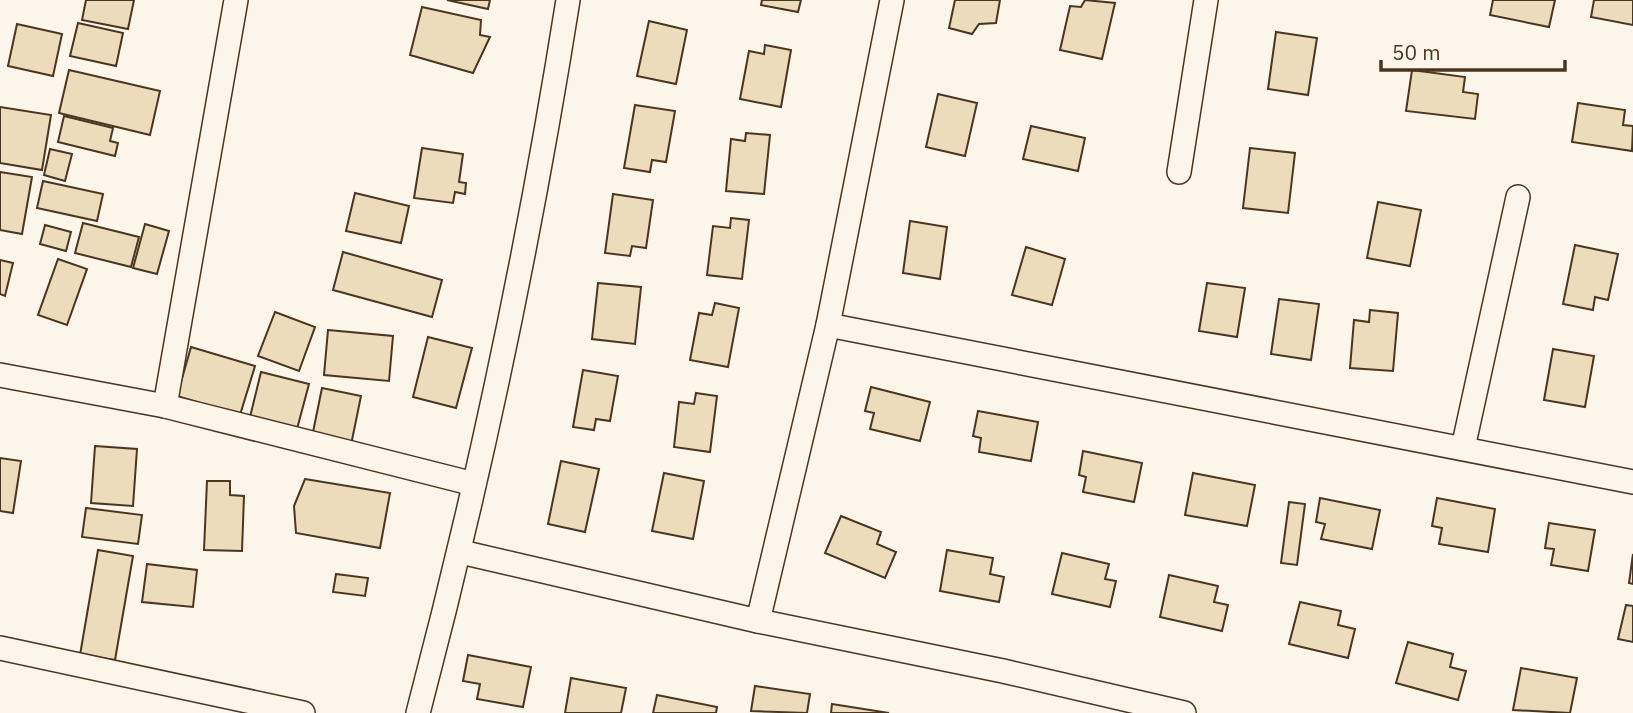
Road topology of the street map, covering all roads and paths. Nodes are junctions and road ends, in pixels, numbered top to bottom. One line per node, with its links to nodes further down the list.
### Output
1 (236, 0): 9 (street)
2 (568, 0): 12 (street)
3 (892, 0): 7 (street)
4 (1206, 0): 5 (street)
5 (1179, 172)
6 (1518, 197): 10 (street)
7 (828, 325): 10 (street); 14 (street)
8 (0, 375): 9 (street)
9 (165, 406): 12 (street)
10 (1463, 448): 11 (street)
11 (1633, 482)
12 (474, 484): 13 (street)
13 (461, 552): 14 (street); 17 (street)
14 (758, 621): 18 (street)
15 (0, 648): 16 (street)
16 (303, 713)
17 (418, 713)
18 (1184, 713)

